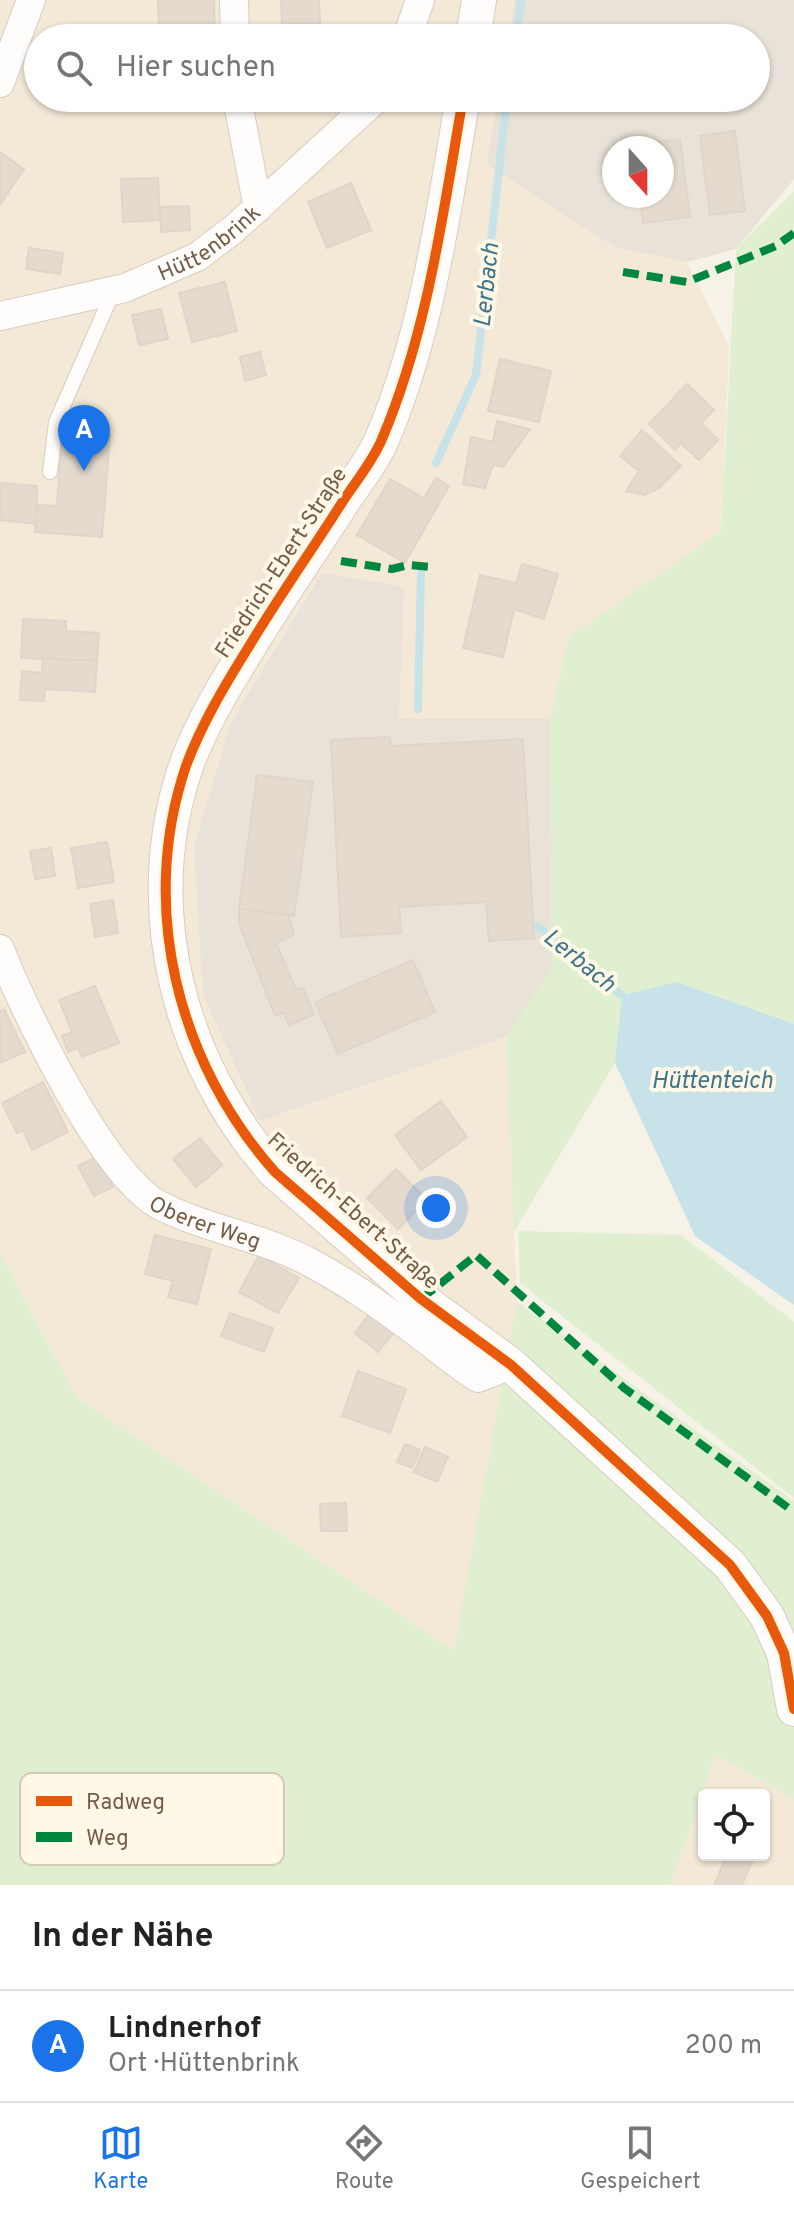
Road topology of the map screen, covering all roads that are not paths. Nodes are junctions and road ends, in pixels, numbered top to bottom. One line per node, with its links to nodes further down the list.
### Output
1 (31, 0): 8 (street)
2 (234, 0): 5 (street)
3 (420, 0): 6 (street)
4 (479, 0): 7 (street)
5 (235, 24)
6 (412, 24)
7 (475, 24)
8 (0, 83)
9 (240, 112): 12 (street)
10 (362, 112): 12 (street, Hüttenbrink)
11 (460, 112): 17 (street, Friedrich-Ebert-Straße)
12 (258, 208): 13 (street, Hüttenbrink)
13 (113, 291): 14 (street, Hüttenbrink); 15 (lane)
14 (0, 316)
15 (50, 472)
16 (0, 949): 17 (street, Oberer Weg)
17 (511, 1365): 18 (street, Friedrich-Ebert-Straße)
18 (794, 1709)

